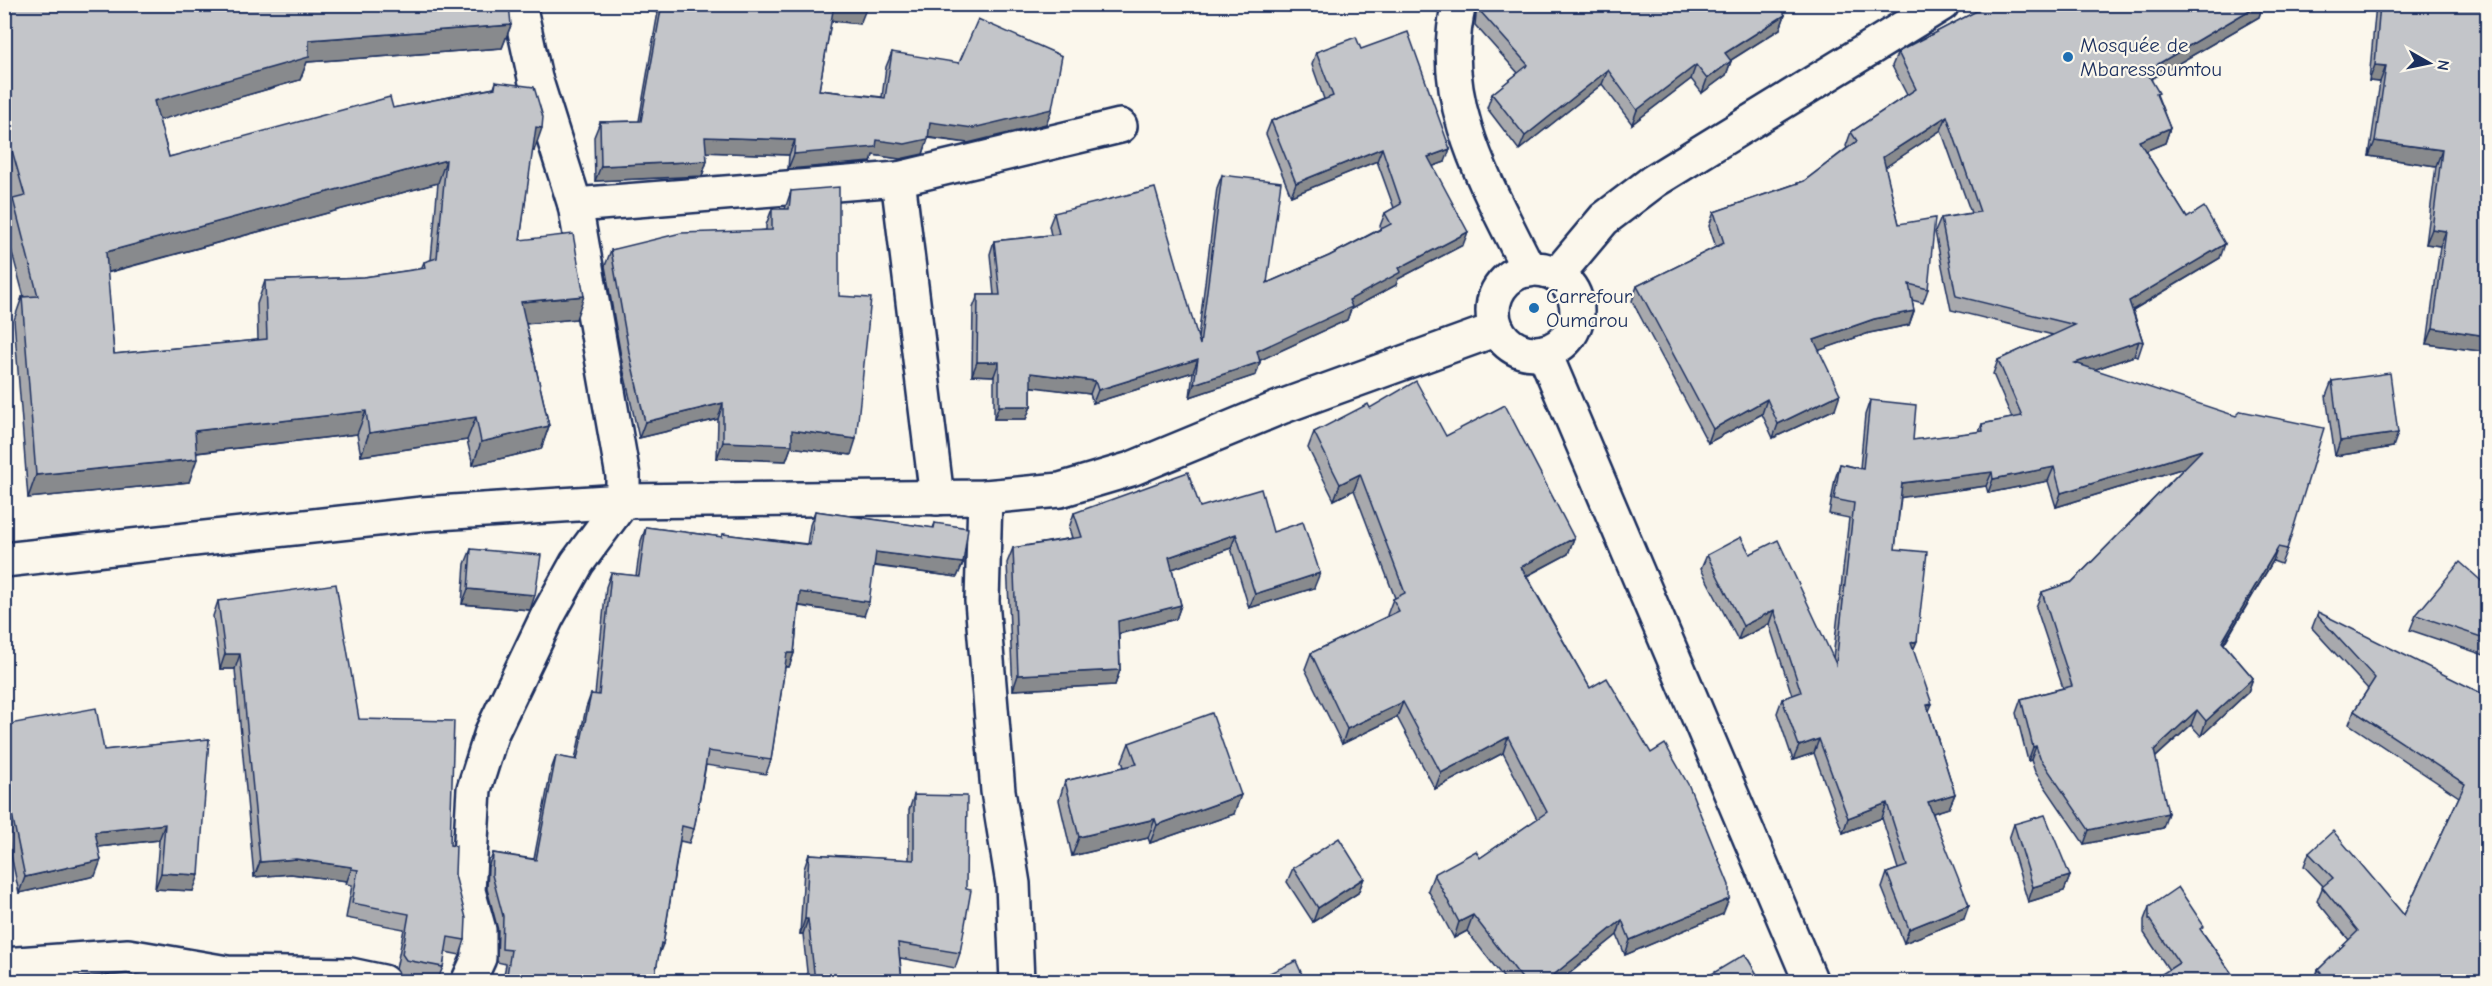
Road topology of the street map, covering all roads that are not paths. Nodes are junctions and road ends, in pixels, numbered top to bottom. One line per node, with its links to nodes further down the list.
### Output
1 (519, 4): 6 (street)
2 (1459, 4): 7 (street)
3 (1942, 4): 7 (street)
4 (1120, 126): 5 (street)
5 (898, 178): 6 (street); 11 (street)
6 (574, 205): 12 (street)
7 (1543, 272): 8 (street); 9 (street)
8 (1497, 329): 9 (street); 10 (street)
9 (1544, 352): 18 (street)
10 (985, 497): 11 (street); 17 (street)
11 (937, 498): 12 (street)
12 (623, 501): 13 (street); 16 (street)
13 (4, 560)
14 (4, 965): 15 (street)
15 (383, 981)
16 (468, 981)
17 (1017, 981)
18 (1811, 981)

